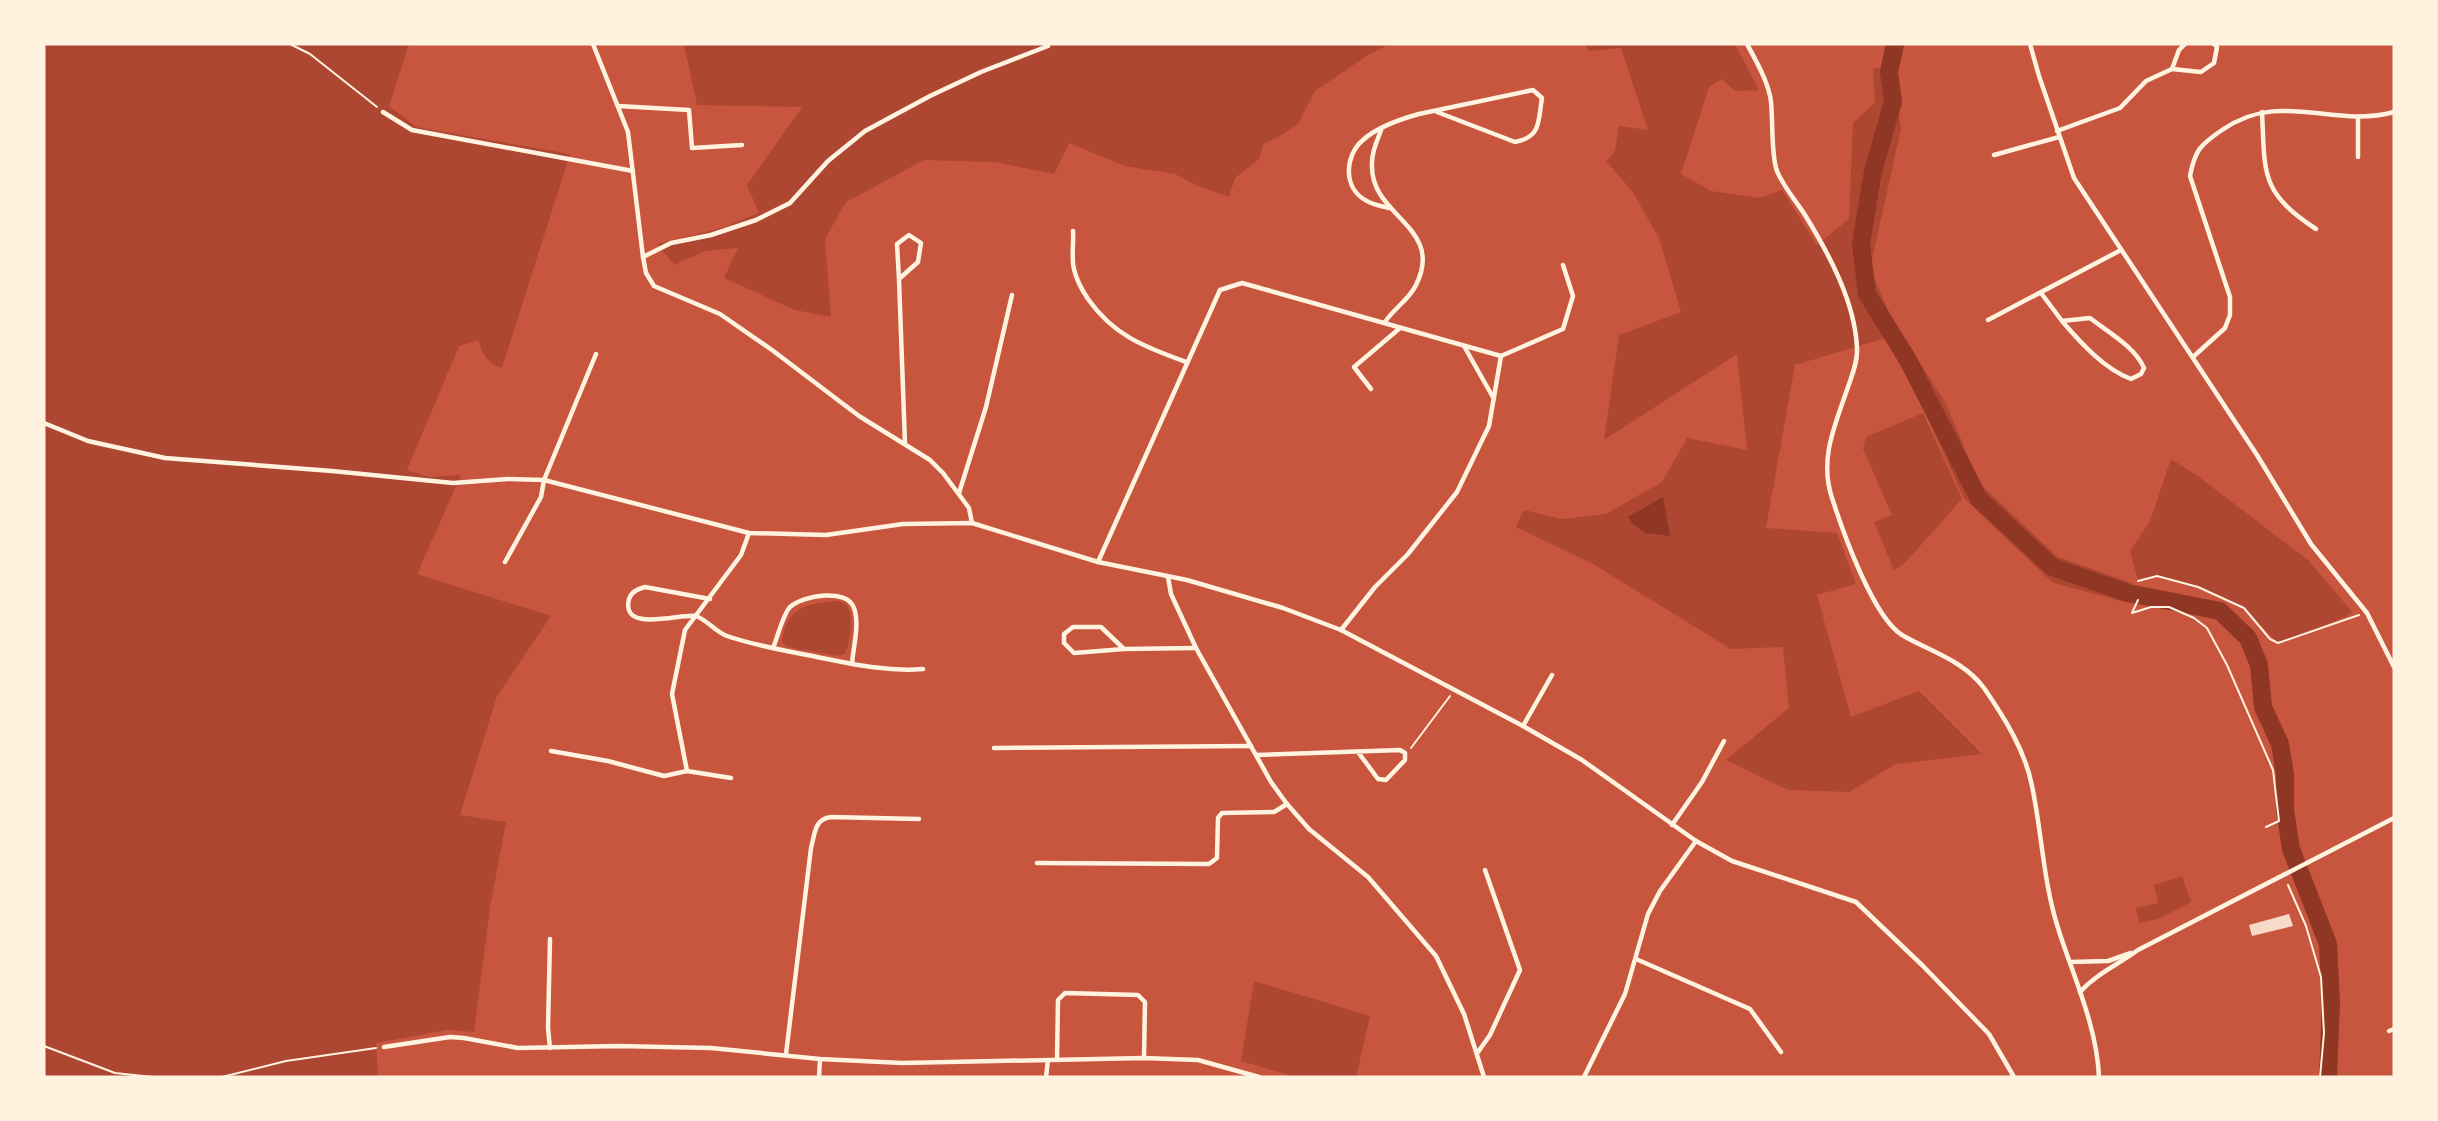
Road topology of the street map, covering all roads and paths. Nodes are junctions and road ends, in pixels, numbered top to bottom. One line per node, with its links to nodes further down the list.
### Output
1 (290, 44): 11 (path)
2 (593, 44): 9 (street)
3 (1747, 44): 87 (street)
4 (2030, 44): 16 (street)
5 (2185, 44): 8 (street)
6 (2214, 44): 8 (street)
7 (1048, 46): 26 (street)
8 (2172, 69): 16 (street)
9 (618, 106): 18 (street); 21 (street)
10 (1437, 111): 10 (street); 15 (street)
11 (383, 112): 21 (street)
12 (2262, 112): 14 (street); 23 (street); 38 (street)
13 (2394, 112): 14 (street)
14 (2358, 118): 20 (street)
15 (1382, 130): 22 (street); 22 (street)
16 (2057, 131): 17 (street)
17 (2059, 137): 19 (street); 25 (street)
18 (742, 145)
19 (1994, 155)
20 (2358, 157)
21 (633, 171): 26 (street)
22 (1389, 208): 33 (street)
23 (2316, 229)
24 (1073, 231): 39 (street)
25 (2121, 250): 29 (street); 38 (street)
26 (643, 257): 43 (street)
27 (1563, 265): 37 (street)
28 (899, 279): 28 (street); 43 (street)
29 (2041, 293): 31 (street); 32 (street)
30 (1012, 295): 45 (street)
31 (1988, 320)
32 (2062, 321): 32 (street)
33 (1385, 322): 34 (street); 39 (street)
34 (1401, 328): 35 (street); 40 (street)
35 (1463, 345): 37 (street); 41 (street)
36 (596, 354): 44 (street)
37 (1502, 356): 41 (street)
38 (2193, 357): 54 (street)
39 (1186, 362): 49 (street)
40 (1371, 389)
41 (1495, 400): 56 (street)
42 (44, 423): 44 (street)
43 (905, 445): 45 (street)
44 (544, 480): 47 (street); 48 (street)
45 (959, 494): 46 (street)
46 (972, 523): 47 (street); 49 (street)
47 (749, 533): 52 (street)
48 (505, 562)
49 (1098, 562): 50 (street)
50 (1168, 577): 56 (street); 58 (street)
51 (2138, 581): 54 (path)
52 (710, 599): 55 (street); 55 (street)
53 (2138, 600): 79 (path)
54 (2367, 613): 61 (street)
55 (695, 616): 57 (street); 73 (street)
56 (1341, 630): 64 (street)
57 (773, 648): 60 (street); 60 (street)
58 (1196, 648): 59 (street); 67 (street)
59 (1124, 649): 59 (street)
60 (852, 664): 62 (street)
61 (2394, 667)
62 (923, 669)
63 (1552, 675): 65 (street)
64 (1454, 691): 65 (street); 71 (path)
65 (1523, 726): 78 (street)
66 (1724, 741): 78 (street)
67 (1252, 746): 68 (street); 72 (street)
68 (994, 748)
69 (551, 751): 73 (street)
70 (1358, 752): 71 (street); 71 (street); 72 (street)
71 (1405, 753)
72 (1257, 755): 75 (street)
73 (687, 771): 74 (street)
74 (731, 778)
75 (1287, 804): 81 (street); 92 (street)
76 (919, 819): 94 (street)
77 (2393, 819): 85 (street)
78 (1672, 825): 80 (street)
79 (2266, 827)
80 (1696, 841): 86 (street); 107 (street)
81 (1037, 863)
82 (1485, 870): 92 (street)
83 (2288, 885): 109 (path)
84 (550, 939): 91 (street)
85 (2138, 950): 87 (street); 88 (street)
86 (1636, 960): 93 (street); 106 (street)
87 (2071, 961): 88 (street)
88 (2080, 993): 108 (street)
89 (44, 1046): 100 (path)
90 (384, 1047): 91 (street); 101 (path)
91 (550, 1048): 94 (street)
92 (1478, 1052): 105 (street)
93 (1781, 1052)
94 (786, 1054): 96 (street)
95 (1144, 1058): 98 (street); 98 (street); 99 (street)
96 (820, 1059): 97 (street); 102 (street)
97 (1048, 1060): 98 (street); 103 (street)
98 (1057, 1060)
99 (1247, 1076): 104 (street)
100 (153, 1077)
101 (222, 1077)
102 (819, 1077)
103 (1046, 1077)
104 (1259, 1077)
105 (1484, 1077)
106 (1584, 1077)
107 (2014, 1077)
108 (2099, 1077)
109 (2320, 1077)

